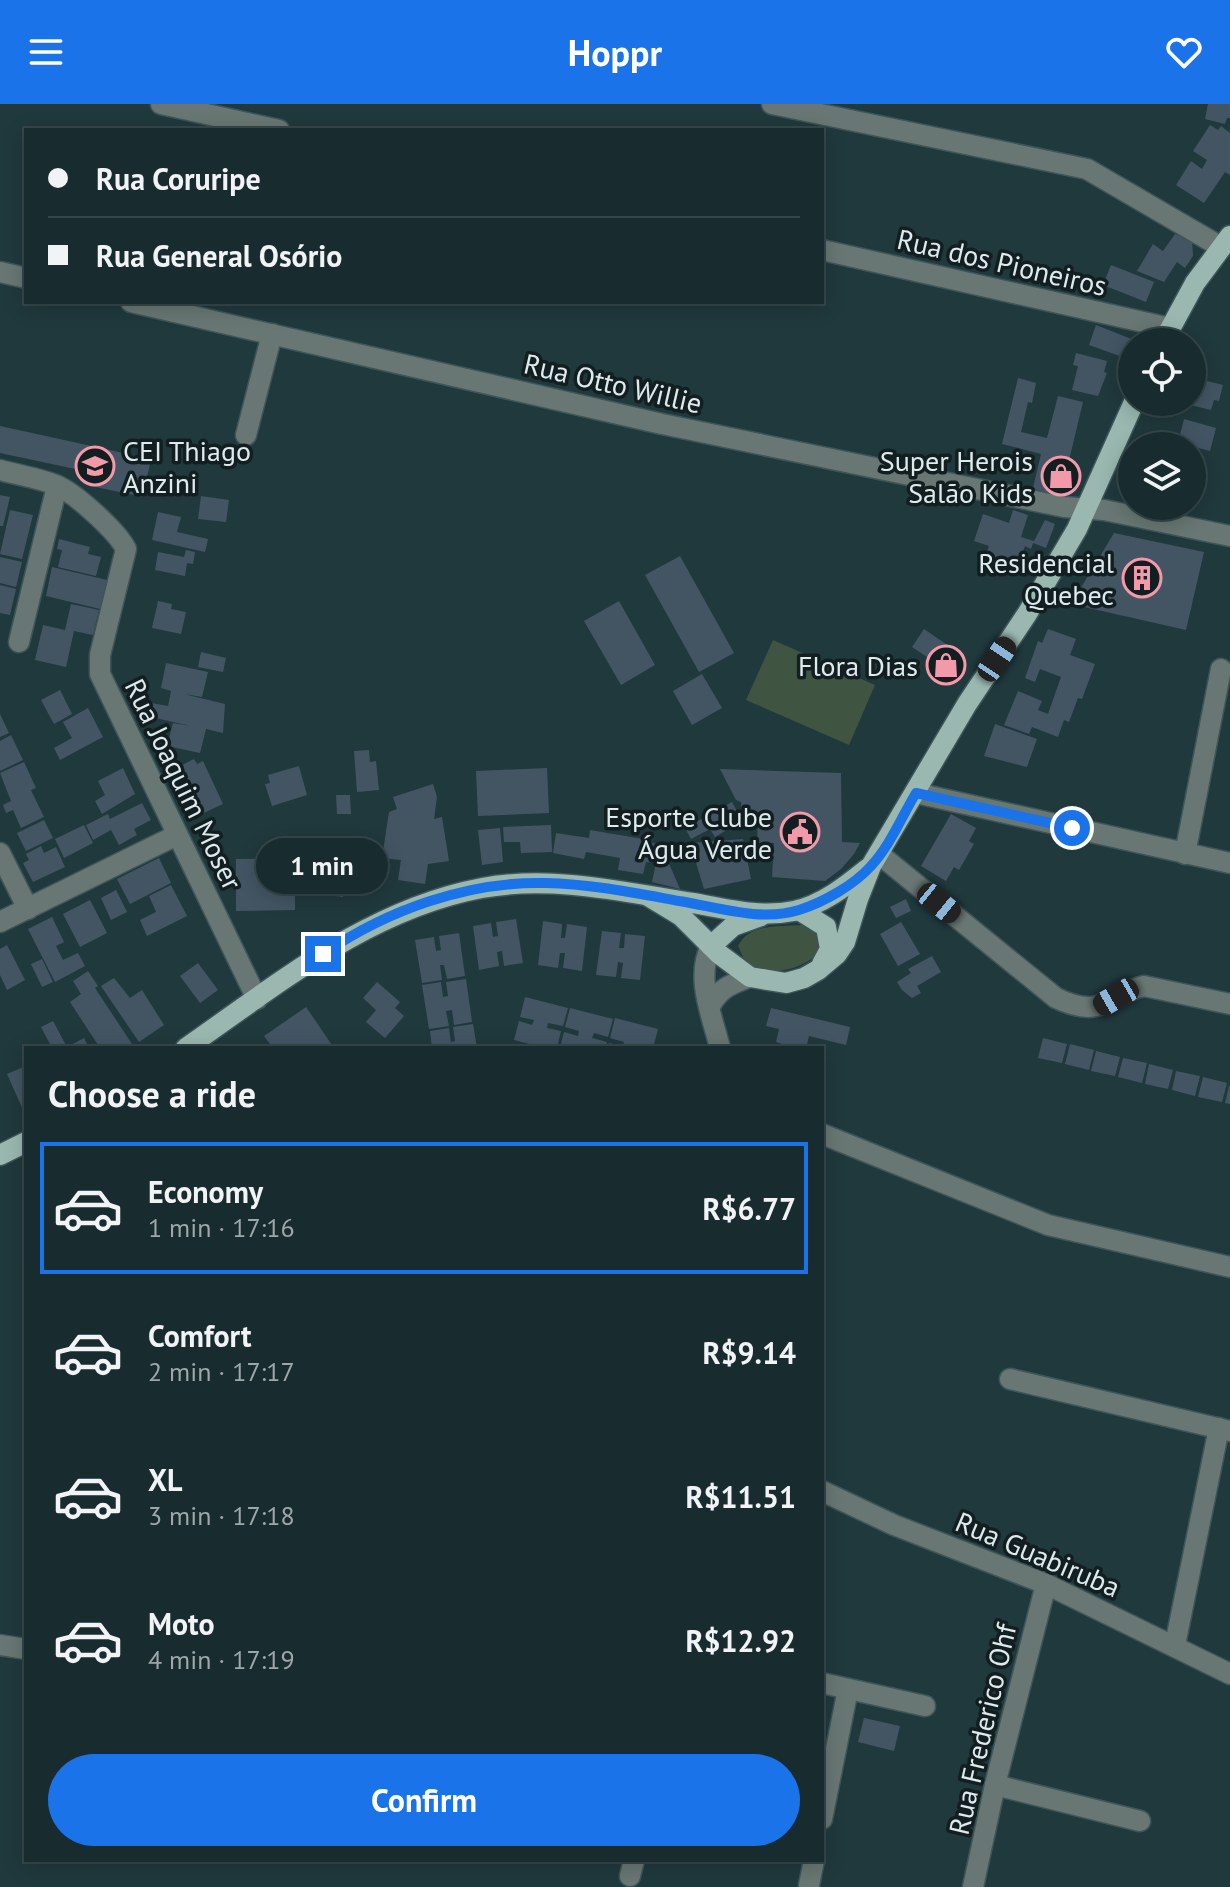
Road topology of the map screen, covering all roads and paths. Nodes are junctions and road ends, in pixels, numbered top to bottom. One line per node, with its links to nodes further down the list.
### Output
1 (161, 104): 3 (street)
2 (772, 104): 4 (street)
3 (270, 128)
4 (1225, 241): 10 (main road)
5 (824, 250): 9 (street, Rua dos Pioneiros)
6 (0, 272): 7 (street)
7 (24, 278)
8 (140, 304): 11 (street, Rua Otto Willie)
9 (1138, 328)
10 (1170, 328)
11 (272, 334): 13 (street); 16 (street, Rua Otto Willie)
12 (1128, 416): 16 (main road)
13 (246, 435)
14 (0, 470): 15 (street, Rua Joaquim Moser)
15 (57, 486): 18 (street); 21 (street, Rua Joaquim Moser)
16 (1086, 509): 17 (street, Rua Otto Willie); 20 (main road)
17 (1230, 536)
18 (19, 642)
19 (1221, 669): 23 (street)
20 (916, 793): 23 (street); 24 (main road)
21 (177, 835): 27 (street); 36 (street, Rua Joaquim Moser)
22 (0, 853): 27 (street)
23 (1185, 854): 25 (street)
24 (875, 860): 28 (main road); 34 (main road); 37 (street)
25 (1230, 863)
26 (648, 896): 29 (main road); 32 (main road); 36 (main road)
27 (28, 909): 30 (street)
28 (799, 910): 29 (main road); 34 (main road)
29 (765, 915): 31 (main road)
30 (0, 922)
31 (726, 931): 32 (main road); 33 (main road)
32 (711, 946): 33 (main road); 38 (street)
33 (729, 963): 35 (main road)
34 (818, 970): 35 (main road)
35 (750, 977): 38 (street)
36 (257, 999): 39 (main road)
37 (1230, 1004)
38 (710, 1006): 40 (street)
39 (189, 1046)
40 (720, 1046)
41 (824, 1135): 44 (street)
42 (24, 1143): 43 (main road)
43 (0, 1155)
44 (1230, 1267)
45 (1010, 1379): 46 (street)
46 (1225, 1429): 50 (street)
47 (824, 1492): 48 (street, Rua Guabiruba)
48 (1046, 1584): 50 (street, Rua Guabiruba); 56 (street, Rua Frederico Ohf)
49 (0, 1645): 51 (street)
50 (1175, 1645): 52 (street, Rua Guabiruba)
51 (24, 1649)
52 (1230, 1674)
53 (824, 1683): 54 (street)
54 (848, 1689): 55 (street); 57 (street)
55 (925, 1706)
56 (995, 1785): 58 (street); 61 (street, Rua Frederico Ohf)
57 (824, 1809)
58 (1140, 1821)
59 (814, 1862): 60 (street)
60 (809, 1885)
61 (973, 1887)

